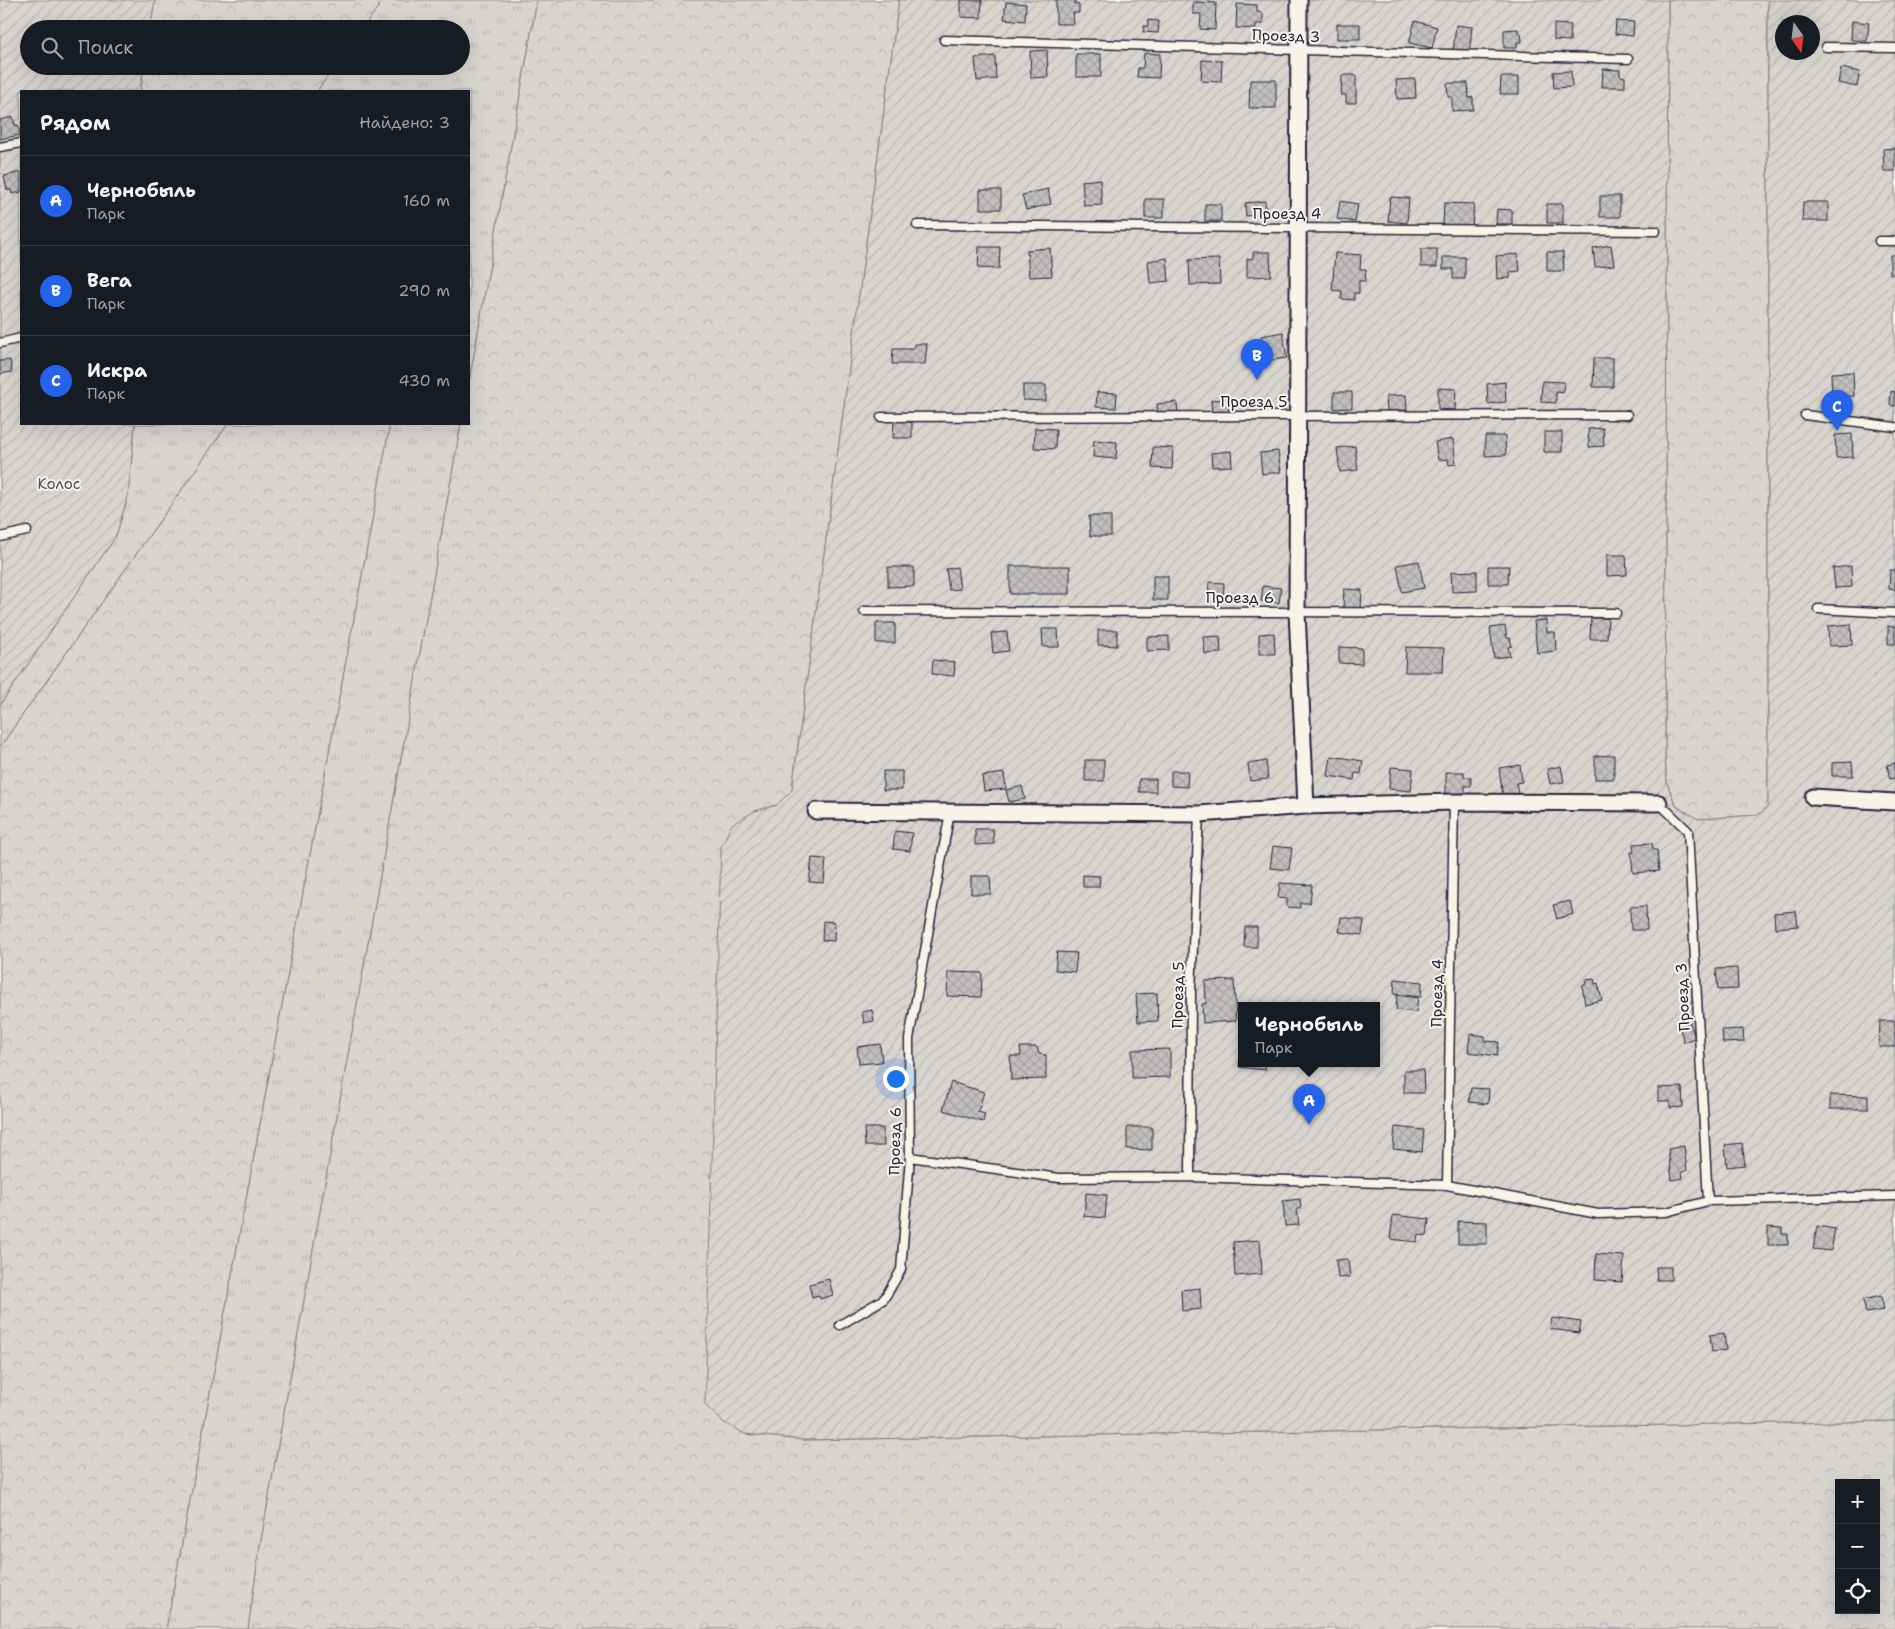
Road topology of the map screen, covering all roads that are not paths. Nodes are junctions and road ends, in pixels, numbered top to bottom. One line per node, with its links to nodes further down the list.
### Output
1 (1299, 0): 5 (street)
2 (944, 40): 5 (lane, Проезд 3)
3 (1826, 47): 4 (lane)
4 (1895, 48)
5 (1299, 50): 6 (lane, Проезд 3); 10 (street)
6 (1628, 59)
7 (20, 143): 8 (lane)
8 (0, 148)
9 (918, 226): 10 (lane, Проезд 4)
10 (1299, 228): 11 (lane, Проезд 4); 18 (street)
11 (1656, 231)
12 (1879, 241): 13 (lane)
13 (1895, 242)
14 (20, 338): 15 (lane)
15 (0, 343)
16 (1627, 415): 18 (lane, Проезд 5)
17 (1805, 415): 20 (lane)
18 (1298, 416): 19 (lane, Проезд 5); 25 (street)
19 (881, 417)
20 (1895, 427)
21 (27, 531): 22 (lane)
22 (0, 537)
23 (1818, 609): 27 (lane)
24 (864, 611): 25 (lane, Проезд 6)
25 (1298, 612): 26 (lane, Проезд 6); 32 (street)
26 (1616, 613)
27 (1895, 614)
28 (1813, 797): 30 (street)
29 (1454, 802): 31 (street); 32 (street); 38 (lane, Проезд 4)
30 (1895, 802)
31 (1659, 803): 40 (lane, Проезд 3)
32 (1306, 806): 35 (street)
33 (816, 812): 34 (street)
34 (950, 812): 35 (street); 36 (lane, Проезд 6)
35 (1199, 814): 37 (lane, Проезд 5)
36 (910, 1158): 37 (lane); 41 (lane, Проезд 6)
37 (1190, 1177): 38 (lane)
38 (1447, 1185): 40 (lane)
39 (1895, 1196): 40 (lane)
40 (1708, 1201)
41 (840, 1325)

